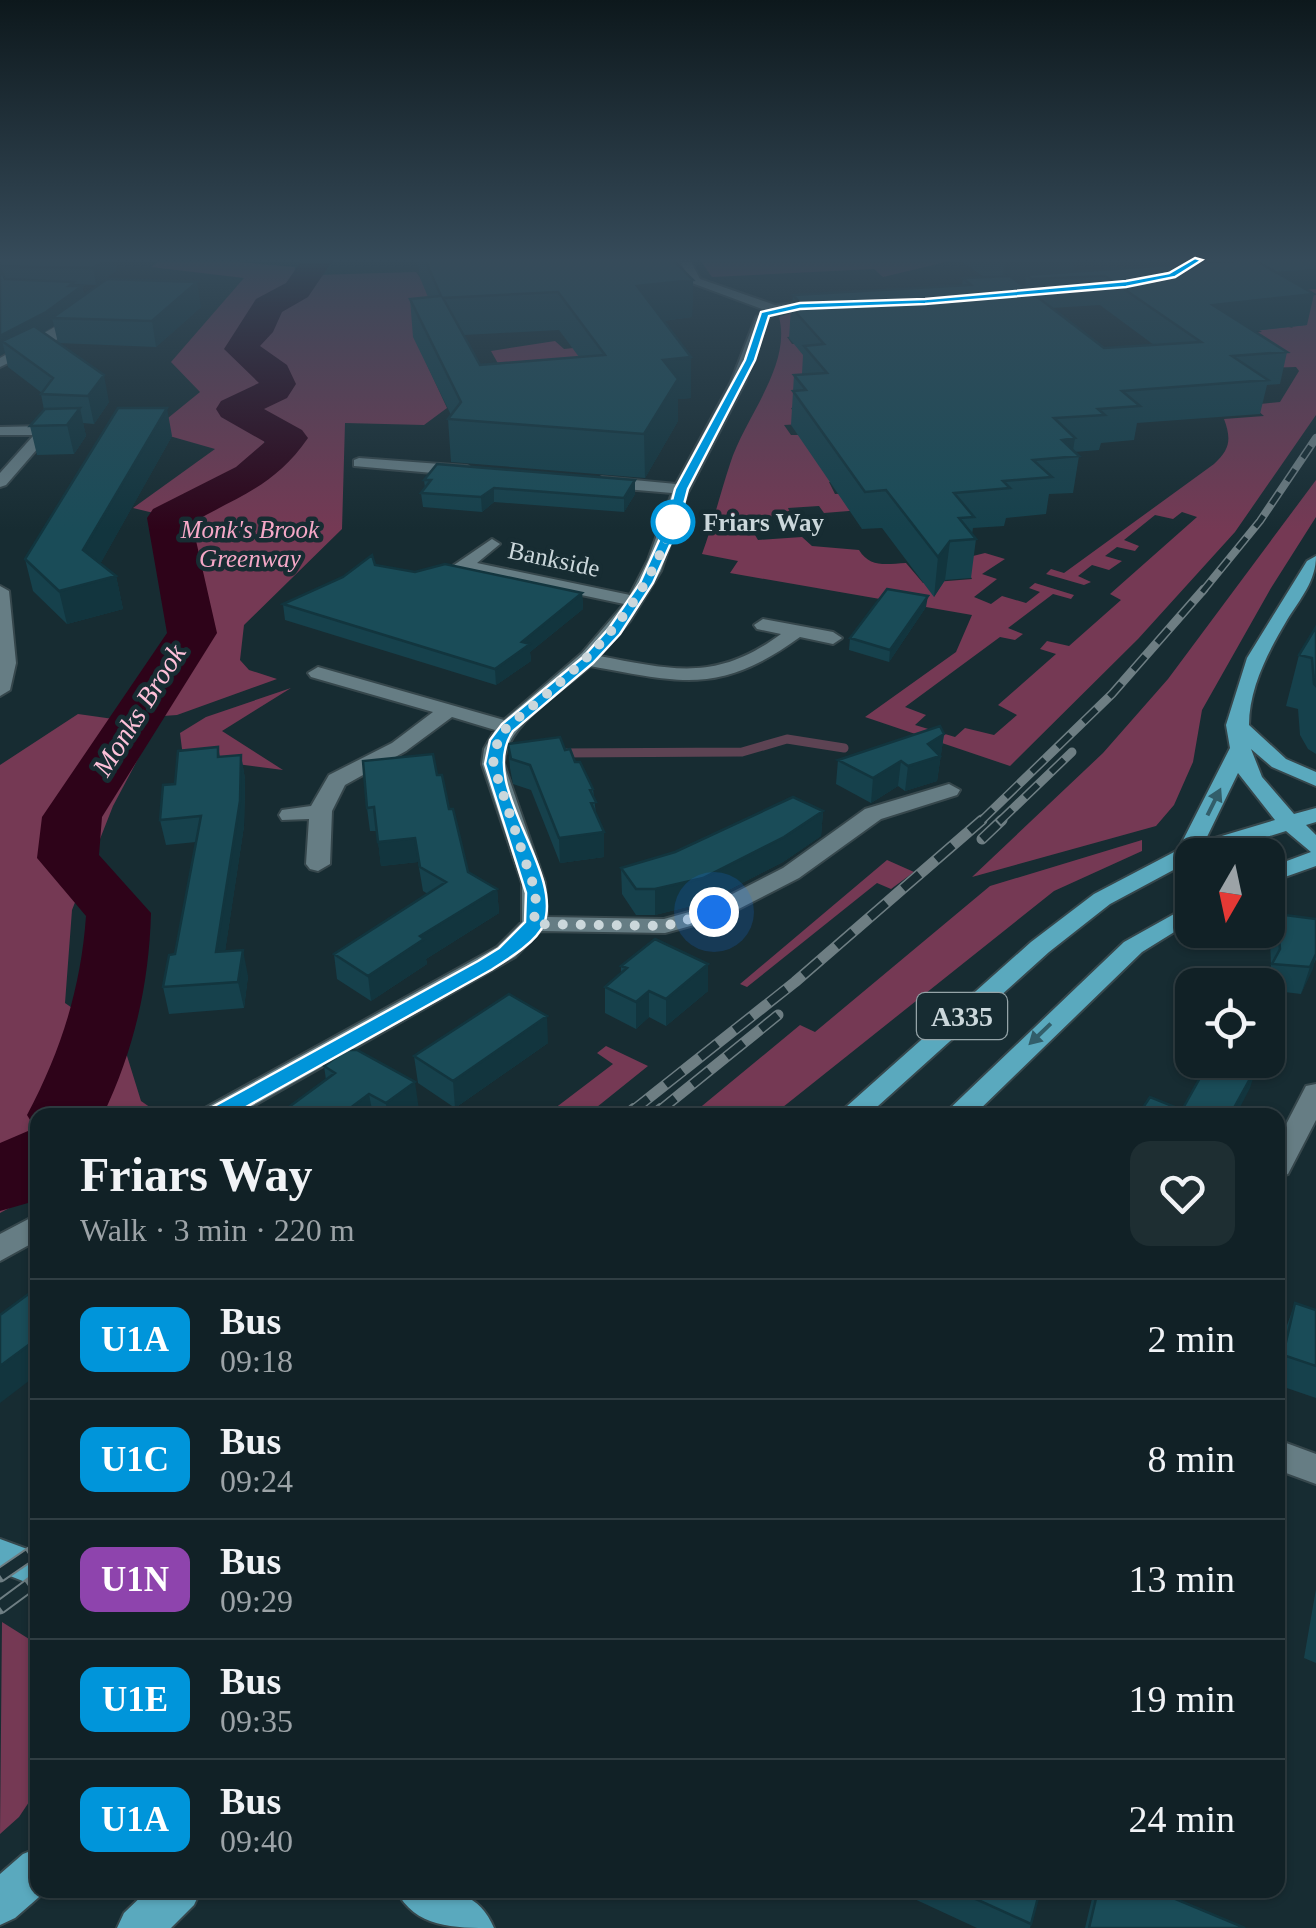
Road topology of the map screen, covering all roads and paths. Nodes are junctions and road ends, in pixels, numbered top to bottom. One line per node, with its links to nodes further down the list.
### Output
1 (28, 350): 3 (street)
2 (753, 350): 11 (street)
3 (0, 364)
4 (0, 431): 9 (street)
5 (359, 462): 6 (street)
6 (404, 466): 7 (street); 10 (street)
7 (488, 472)
8 (584, 480): 11 (street)
9 (0, 482)
10 (389, 485)
11 (682, 489): 15 (street)
12 (492, 544): 15 (street, Bankside)
13 (1316, 560): 25 (main road)
14 (0, 590): 22 (street)
15 (634, 602): 19 (street)
16 (762, 625): 17 (street)
17 (796, 632): 18 (street); 19 (street)
18 (833, 638)
19 (588, 660): 26 (street)
20 (384, 672): 23 (street)
21 (318, 673): 23 (street)
22 (1, 682)
23 (362, 686): 24 (street)
24 (446, 712): 26 (street); 30 (street)
25 (1236, 725): 27 (main road); 28 (main road)
26 (507, 727): 42 (street)
27 (1239, 750): 33 (main road); 34 (main road, one-way to 27)
28 (1316, 780)
29 (949, 790): 42 (street)
30 (321, 811): 31 (street); 39 (street)
31 (290, 814)
32 (1316, 815): 33 (main road, A335)
33 (1289, 821): 35 (main road, A335); 36 (main road)
34 (1195, 838)
35 (1236, 838)
36 (1316, 846)
37 (1316, 858): 40 (main road)
38 (1175, 861): 43 (main road, A335)
39 (318, 864)
40 (1285, 870)
41 (1175, 921): 48 (main road, A335, one-way to 48)
42 (534, 924): 45 (street)
43 (883, 1085): 46 (main road); 47 (main road, A335)
44 (1316, 1093): 49 (street)
45 (228, 1108)
46 (842, 1108)
47 (858, 1108)
48 (965, 1108)
49 (1285, 1153)
50 (30, 1229): 51 (street)
51 (0, 1249)
52 (1285, 1457): 53 (street)
53 (1316, 1468)
54 (0, 1555): 55 (main road)
55 (30, 1567)
56 (30, 1876): 59 (main road)
57 (171, 1898): 60 (main road)
58 (429, 1898): 61 (main road)
59 (0, 1903)
60 (139, 1928)
61 (472, 1928)

